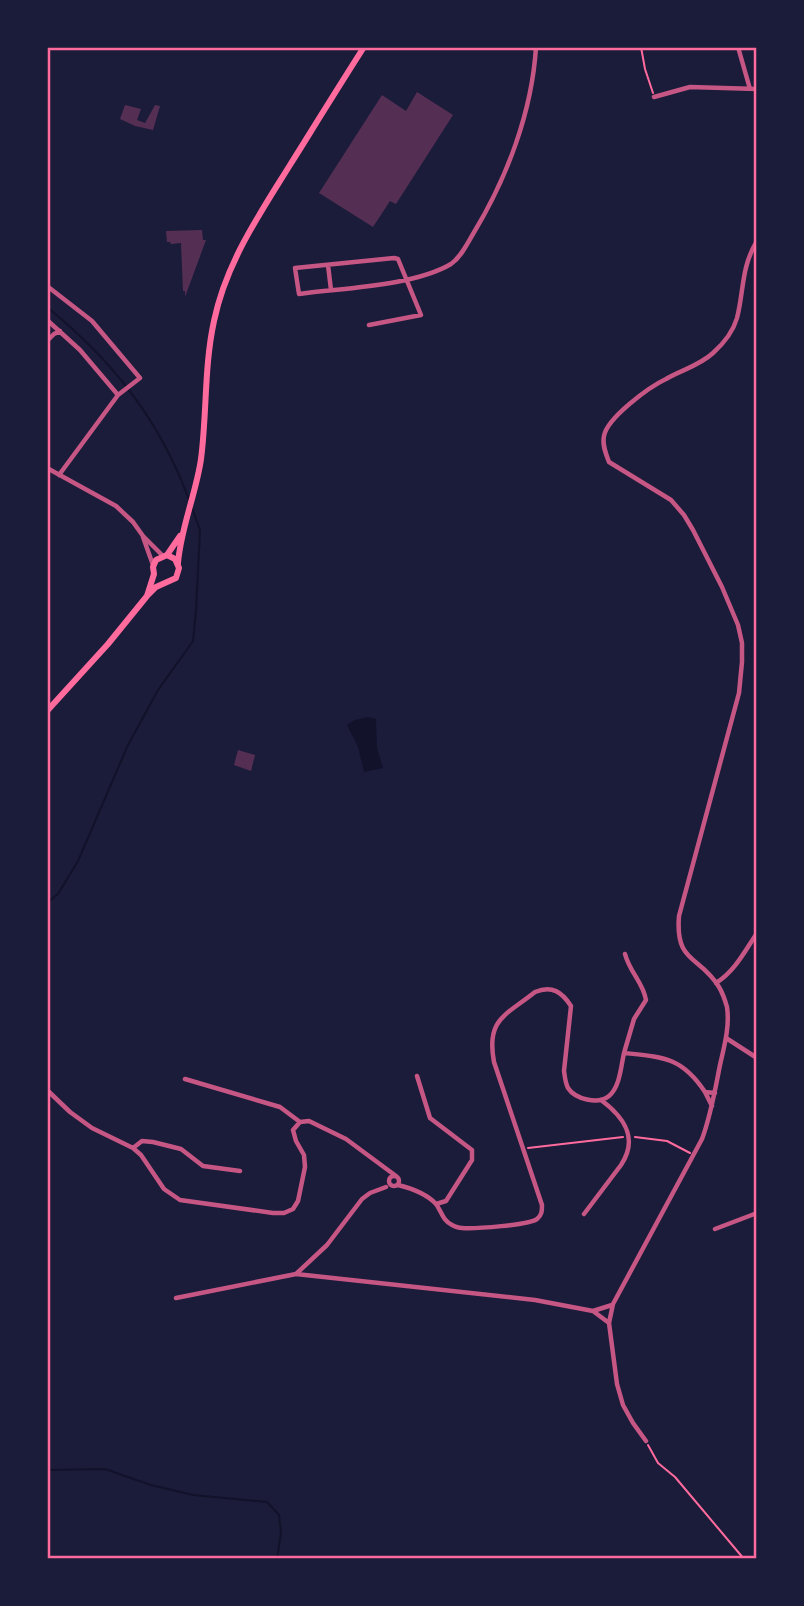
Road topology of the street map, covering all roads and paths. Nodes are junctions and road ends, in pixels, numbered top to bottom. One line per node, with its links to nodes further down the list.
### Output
1 (364, 47): 20 (main road)
2 (536, 47): 10 (street)
3 (641, 47): 7 (path)
4 (738, 47): 5 (street)
5 (750, 89): 6 (street); 7 (street)
6 (757, 89)
7 (654, 97)
8 (757, 241): 30 (street)
9 (328, 265): 10 (street); 12 (street); 12 (street)
10 (408, 280): 12 (street); 14 (street)
11 (47, 286): 17 (street)
12 (331, 290)
13 (47, 320): 15 (street)
14 (369, 325)
15 (60, 331): 16 (street); 17 (street)
16 (47, 341)
17 (120, 394): 19 (street)
18 (47, 468): 19 (street)
19 (59, 475): 21 (street)
20 (183, 531): 22 (main road); 23 (main road)
21 (142, 536): 22 (street); 24 (street)
22 (165, 556): 23 (main road); 24 (main road)
23 (178, 563): 25 (main road)
24 (154, 570): 25 (main road); 26 (main road)
25 (166, 582): 26 (main road)
26 (147, 596): 27 (main road)
27 (47, 711)
28 (757, 933): 30 (street)
29 (625, 954): 32 (street)
30 (716, 983): 31 (street)
31 (726, 1038): 33 (street); 38 (street)
32 (624, 1053): 37 (street); 39 (street)
33 (757, 1058)
34 (417, 1076): 48 (street)
35 (185, 1079): 41 (street)
36 (47, 1090): 43 (street)
37 (705, 1092): 38 (street); 40 (street)
38 (715, 1093): 40 (street)
39 (601, 1100): 42 (street); 44 (street)
40 (712, 1106): 45 (street)
41 (300, 1122): 43 (street); 47 (street)
42 (630, 1136): 44 (path); 45 (path); 50 (street)
43 (133, 1148): 46 (street)
44 (523, 1149): 48 (street)
45 (694, 1154): 54 (street)
46 (240, 1171)
47 (393, 1181): 48 (street); 52 (street)
48 (436, 1204)
49 (757, 1213): 51 (street)
50 (584, 1214)
51 (715, 1229)
52 (296, 1274): 53 (street); 55 (street)
53 (176, 1298)
54 (612, 1304): 55 (street); 56 (street)
55 (593, 1311): 56 (street)
56 (609, 1323): 57 (street)
57 (646, 1441): 58 (path)
58 (744, 1559)

